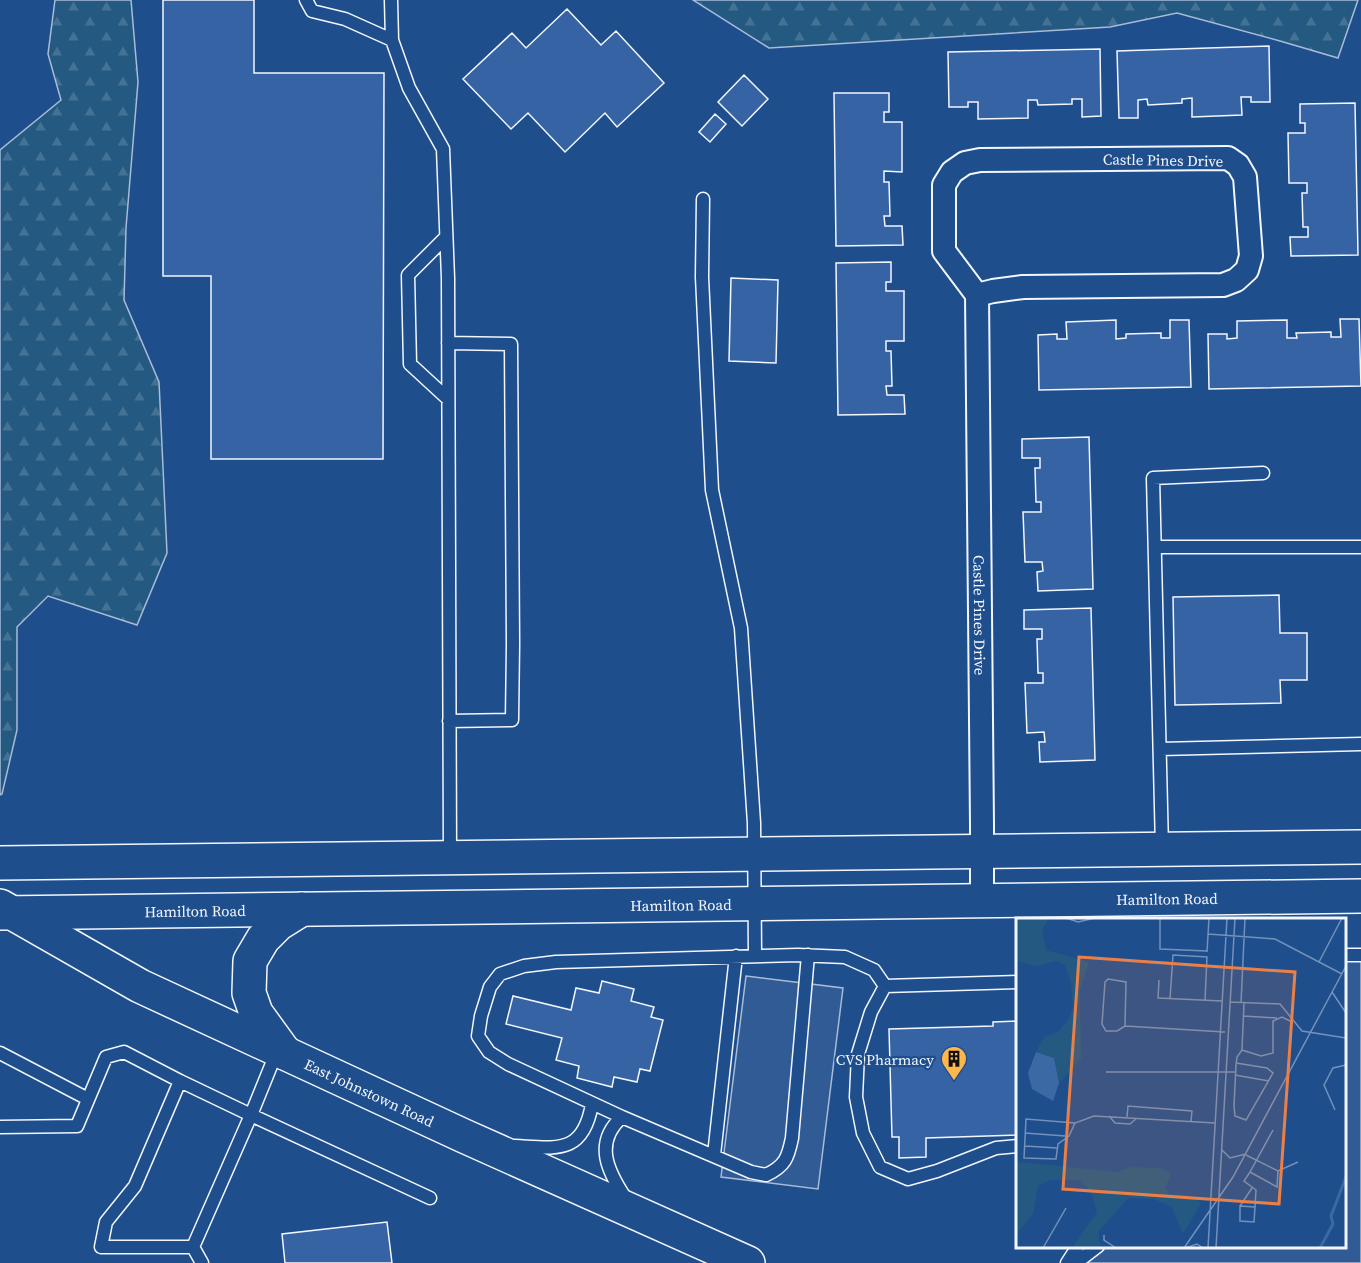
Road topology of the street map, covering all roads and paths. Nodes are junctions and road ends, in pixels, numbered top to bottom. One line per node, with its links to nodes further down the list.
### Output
1 (391, 0): 3 (lane)
2 (310, 4): 3 (lane)
3 (392, 40): 5 (lane)
4 (703, 199): 18 (lane)
5 (446, 237): 7 (lane); 8 (lane)
6 (977, 295): 6 (street, Castle Pines Drive); 17 (street, Castle Pines Drive)
7 (448, 343): 8 (lane); 12 (lane)
8 (448, 399): 12 (lane)
9 (1263, 472): 11 (lane)
10 (1361, 547): 11 (lane)
11 (1155, 548): 14 (lane)
12 (449, 721): 19 (lane)
13 (1361, 744): 14 (lane)
14 (1160, 748): 16 (lane)
15 (1361, 847): 16 (main road)
16 (1162, 849): 17 (main road)
17 (983, 851): 18 (main road); 22 (street, Castle Pines Drive)
18 (754, 853): 19 (main road); 23 (lane)
19 (450, 858): 20 (main road)
20 (0, 863)
21 (1361, 896): 22 (main road, Hamilton Road)
22 (982, 900): 23 (main road, Hamilton Road)
23 (754, 903): 24 (main road, Hamilton Road); 29 (lane)
24 (302, 909): 25 (main road, Hamilton Road); 33 (main road)
25 (3, 910): 33 (main road, East Johnstown Road)
26 (808, 955): 29 (lane); 32 (lane); 43 (lane)
27 (1361, 955): 30 (lane)
28 (736, 956): 29 (lane); 37 (lane); 43 (lane)
29 (755, 956)
30 (1346, 956)
31 (1016, 982): 32 (lane)
32 (885, 986): 42 (lane)
33 (281, 1051): 38 (lane); 41 (main road, East Johnstown Road)
34 (0, 1053): 36 (lane)
35 (180, 1080): 36 (lane); 38 (lane); 46 (lane)
36 (88, 1099): 40 (lane)
37 (592, 1104): 39 (lane); 41 (lane)
38 (251, 1116): 44 (lane); 46 (lane)
39 (622, 1117): 43 (lane); 45 (lane)
40 (0, 1127)
41 (485, 1145): 45 (main road, East Johnstown Road)
42 (1016, 1146)
43 (714, 1155)
44 (430, 1198)
45 (634, 1212): 50 (main road, East Johnstown Road)
46 (193, 1247): 49 (lane)
47 (1077, 1248): 51 (lane)
48 (1095, 1248): 52 (lane)
49 (202, 1263)
50 (748, 1263)
51 (1067, 1263)
52 (1076, 1263)

